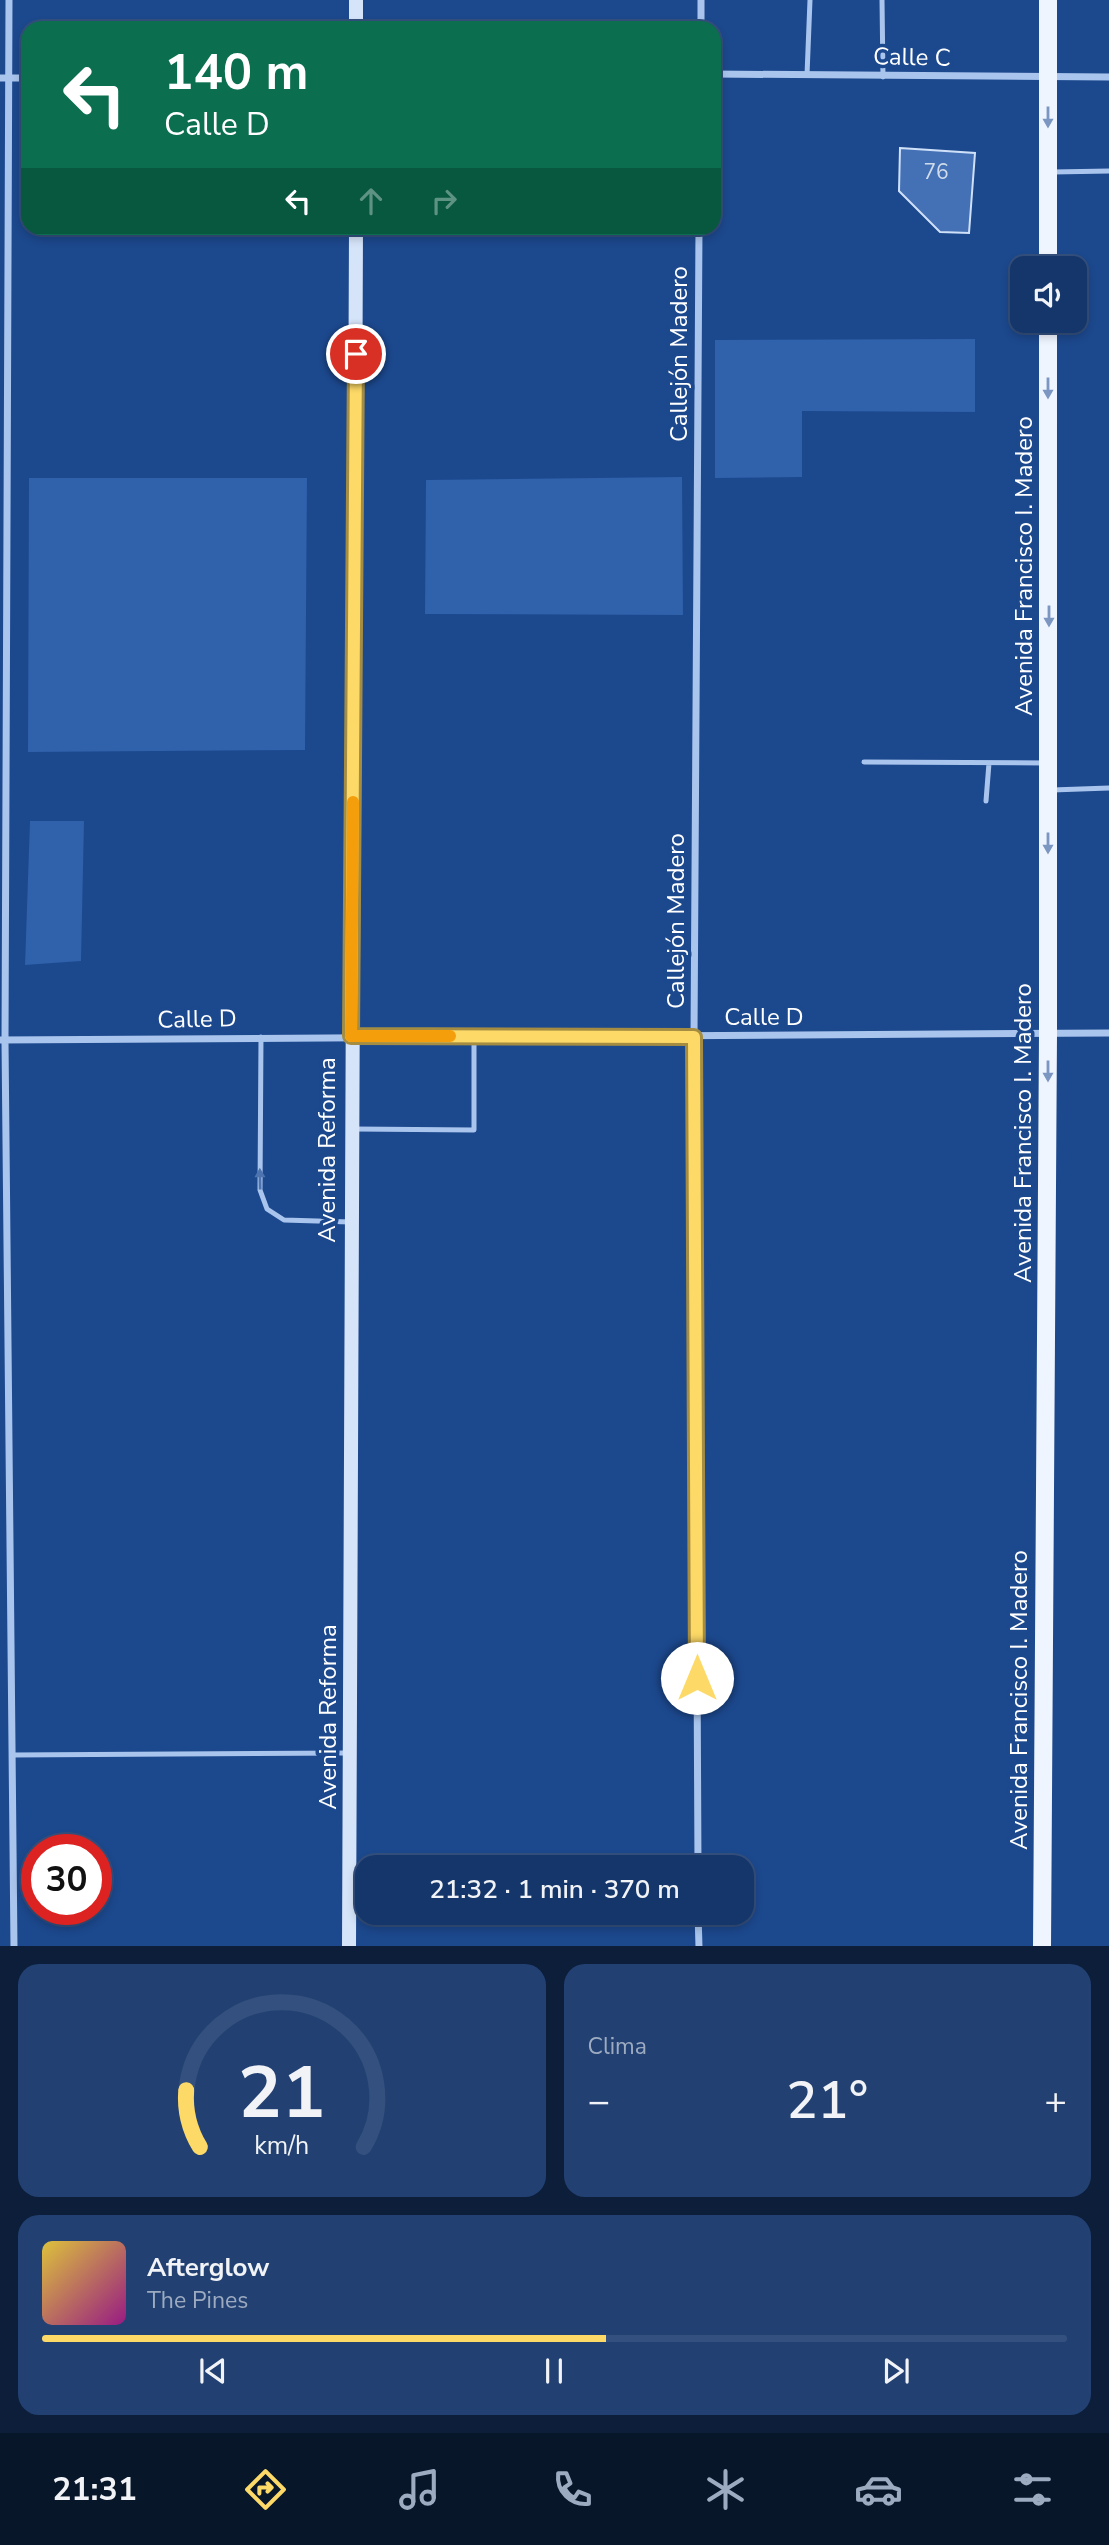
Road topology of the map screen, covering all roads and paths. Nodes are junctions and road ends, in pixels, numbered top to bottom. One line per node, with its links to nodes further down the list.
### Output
1 (9, 0): 13 (street)
2 (356, 0): 7 (main road)
3 (701, 0): 8 (street)
4 (810, 0): 10 (lane)
5 (882, 0): 11 (lane)
6 (1048, 0): 14 (main road)
7 (356, 21)
8 (701, 21)
9 (721, 75): 10 (street, Calle C)
10 (807, 75): 11 (street, Calle C)
11 (883, 76): 14 (street, Calle C)
12 (1109, 77): 14 (street, Calle C)
13 (4, 78): 33 (street)
14 (1048, 78): 16 (main road, one-way to 16)
15 (1109, 171): 16 (lane)
16 (1048, 172): 19 (main road)
17 (356, 235): 29 (main road, Avenida Reforma)
18 (699, 235): 32 (street, Callejón Madero)
19 (1048, 256)
20 (1048, 333): 23 (main road, Avenida Francisco I. Madero, one-way to 23)
21 (864, 762): 22 (lane)
22 (989, 762): 23 (lane); 26 (lane)
23 (1049, 764): 25 (main road, Avenida Francisco I. Madero)
24 (1109, 788): 25 (lane)
25 (1048, 790): 28 (main road, Avenida Francisco I. Madero, one-way to 28)
26 (986, 801)
27 (1109, 1033): 28 (street, Calle D)
28 (1048, 1034): 32 (street, Calle D); 43 (main road, Avenida Francisco I. Madero, one-way to 43)
29 (351, 1036): 30 (street, Calle D); 31 (street, Calle D); 34 (main road, Avenida Reforma)
30 (474, 1036): 32 (street, Calle D); 34 (lane)
31 (261, 1037): 33 (street, Calle D); 35 (lane, one-way to 31)
32 (694, 1037): 38 (street, Callejón Madero)
33 (3, 1041): 37 (street)
34 (352, 1129): 35 (main road, Avenida Reforma)
35 (349, 1222): 36 (main road, Avenida Reforma)
36 (351, 1753): 37 (lane); 41 (main road, Avenida Reforma)
37 (12, 1755): 40 (street)
38 (698, 1855)
39 (698, 1925): 42 (street)
40 (14, 1946)
41 (349, 1946)
42 (699, 1946)
43 (1042, 1946)

